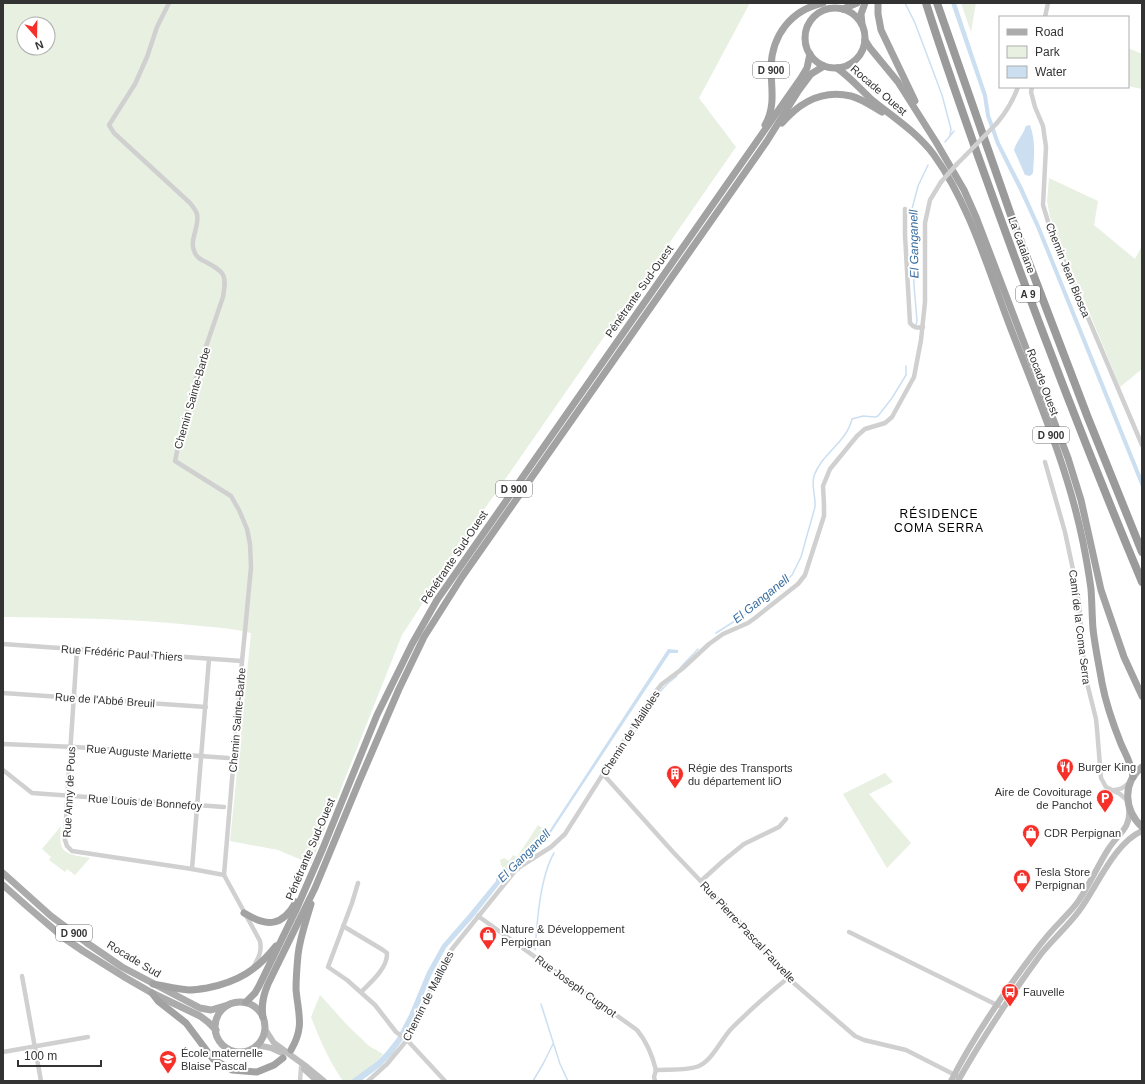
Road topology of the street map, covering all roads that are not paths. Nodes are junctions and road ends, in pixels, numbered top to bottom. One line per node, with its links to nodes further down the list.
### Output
1 (169, 3): 31 (street, Chemin Sainte-Barbe)
2 (823, 3): 21 (highway, Pénétrante Sud-Ouest / D 900)
3 (857, 3): 9 (highway)
4 (865, 3): 11 (highway)
5 (878, 3): 19 (highway)
6 (926, 3): 27 (highway, La Catalane / A 9)
7 (937, 3): 26 (highway, La Catalane / A 9)
8 (1048, 3): 10 (street)
9 (843, 9): 11 (highway); 13 (highway)
10 (1045, 16)
11 (862, 24): 12 (highway, Rocade Ouest)
12 (865, 40): 15 (highway, Rocade Ouest); 19 (highway, Rocade Ouest / D 900)
13 (810, 54): 14 (highway); 21 (highway, Pénétrante Sud-Ouest / D 900)
14 (824, 66): 15 (highway, Rocade Ouest); 20 (highway)
15 (837, 68): 18 (highway, Rocade Ouest / D 900)
16 (1018, 88): 23 (street, Chemin de Mailloles, bridge)
17 (1032, 88): 24 (street, Chemin Jean Biosca)
18 (898, 120): 20 (highway); 43 (highway, Rocade Ouest / D 900)
19 (932, 136): 33 (highway, Rocade Ouest / D 900)
20 (767, 141): 59 (highway, Pénétrante Sud-Ouest / D 900)
21 (748, 156): 53 (highway, Pénétrante Sud-Ouest / D 900)
22 (905, 208): 23 (street)
23 (923, 327): 42 (street, Chemin de Mailloles)
24 (1142, 445)
25 (1045, 462): 44 (street, Camí de la Coma Serra)
26 (1142, 552)
27 (1142, 582)
28 (3, 644): 29 (street, Rue Frédéric Paul Thiers)
29 (77, 649): 30 (street, Rue Frédéric Paul Thiers); 34 (street, Rue Anny de Pous)
30 (209, 659): 31 (street, Rue Frédéric Paul Thiers); 35 (street)
31 (242, 661): 55 (street, Chemin Sainte-Barbe)
32 (3, 693): 34 (street, Rue de l'Abbé Breuil)
33 (1142, 696)
34 (74, 698): 35 (street, Rue de l'Abbé Breuil); 37 (street, Rue Anny de Pous)
35 (206, 707): 38 (street)
36 (3, 744): 37 (street, Rue Auguste Mariette)
37 (71, 747): 38 (street, Rue Auguste Mariette); 45 (street, Rue Anny de Pous)
38 (201, 756): 39 (street, Rue Auguste Mariette); 47 (street)
39 (228, 758)
40 (1142, 767): 43 (main road)
41 (3, 770): 45 (street, Rue Louis de Bonnefoy)
42 (603, 774): 56 (street, Rue Pierre-Pascal Fauvelle); 61 (street, Chemin de Mailloles)
43 (1132, 780): 44 (street); 46 (main road)
44 (1111, 790): 46 (street)
45 (67, 796): 47 (street, Rue Louis de Bonnefoy); 52 (street, Rue Anny de Pous)
46 (1128, 803): 50 (main road); 74 (main road)
47 (197, 806): 48 (street, Rue Louis de Bonnefoy); 52 (street)
48 (224, 808)
49 (786, 819): 56 (street)
50 (1142, 827)
51 (1142, 831): 74 (main road)
52 (192, 869): 55 (street, Rue Anny de Pous)
53 (313, 870): 60 (highway); 64 (highway, Pénétrante Sud-Ouest / D 900)
54 (3, 873): 69 (main road, Rocade Sud / D 900)
55 (224, 875): 60 (street)
56 (700, 881): 68 (street, Rue Pierre-Pascal Fauvelle)
57 (358, 883): 62 (street)
58 (3, 885): 71 (main road, Rocade Sud / D 900)
59 (315, 888): 65 (highway, Pénétrante Sud-Ouest / D 900); 83 (highway)
60 (244, 913): 66 (street)
61 (478, 916): 79 (street, Chemin de Mailloles); 87 (street, Rue Joseph Cugnot)
62 (343, 926): 70 (street); 70 (street)
63 (848, 932): 74 (street)
64 (286, 933): 65 (highway, Pénétrante Sud-Ouest / D 900); 66 (highway)
65 (273, 967): 72 (highway, D 900); 75 (highway, D 900)
66 (249, 972): 69 (highway)
67 (22, 976): 81 (street)
68 (788, 978): 87 (street); 88 (street, Rue Pierre-Pascal Fauvelle)
69 (153, 984): 73 (main road, Rocade Sud / D 900)
70 (361, 992): 79 (street)
71 (152, 993): 76 (main road, Rocade Sud / D 900); 85 (highway)
72 (246, 1002): 73 (main road); 75 (main road)
73 (228, 1005): 76 (main road)
74 (1000, 1007): 88 (main road)
75 (263, 1017): 77 (main road)
76 (216, 1030): 80 (main road)
77 (265, 1030): 80 (main road); 82 (main road)
78 (88, 1037): 81 (street)
79 (406, 1040): 93 (street, Chemin de Mailloles); 94 (street)
80 (257, 1045): 82 (main road)
81 (35, 1046): 84 (street); 89 (street)
82 (280, 1049): 86 (main road); 92 (main road)
83 (291, 1050)
84 (3, 1052)
85 (283, 1058)
86 (301, 1067): 90 (street); 91 (main road)
87 (656, 1070): 95 (street)
88 (957, 1078): 96 (main road)
89 (41, 1081)
90 (300, 1081)
91 (317, 1081)
92 (324, 1081)
93 (368, 1081)
94 (445, 1081)
95 (655, 1081)
96 (951, 1081)

